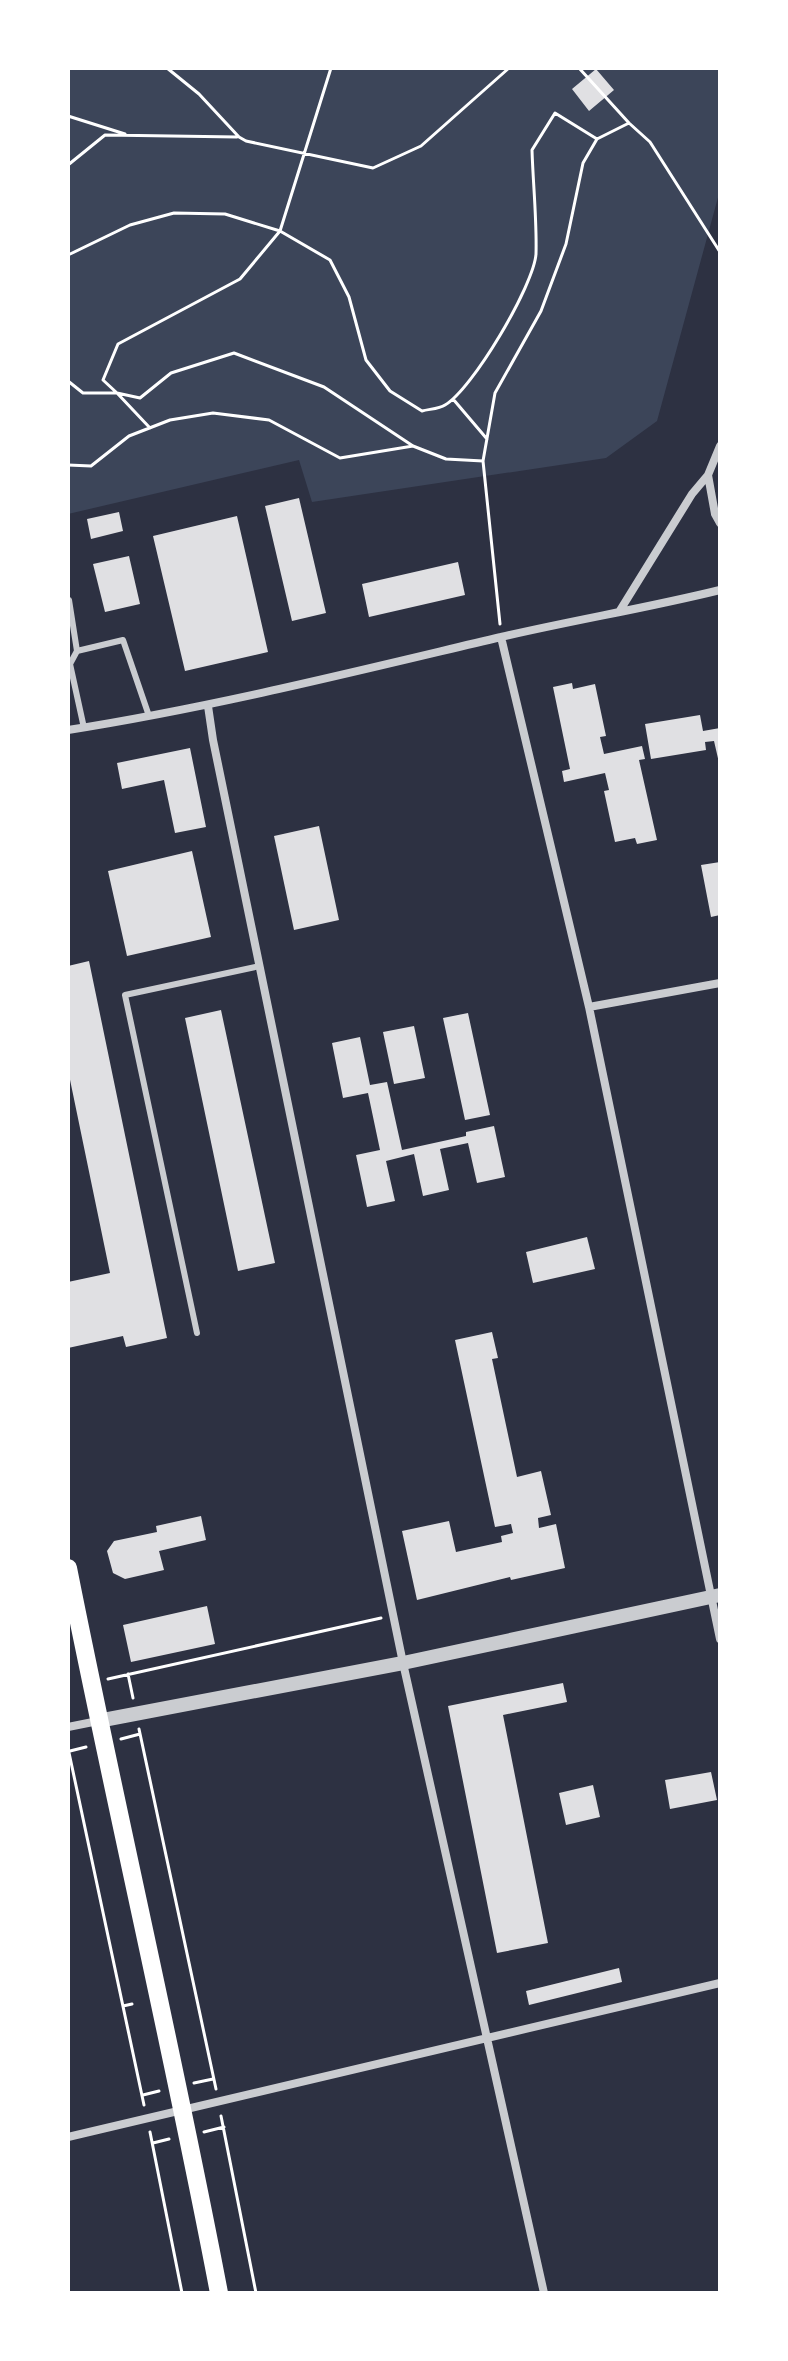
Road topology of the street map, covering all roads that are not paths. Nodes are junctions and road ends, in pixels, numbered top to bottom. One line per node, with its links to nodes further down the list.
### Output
1 (719, 449): 2 (street)
2 (708, 475): 3 (street); 6 (street)
3 (720, 523)
4 (720, 590): 6 (street)
5 (69, 600): 8 (lane)
6 (619, 612): 7 (street)
7 (501, 637): 9 (street); 15 (street)
8 (77, 651): 10 (lane); 11 (lane)
9 (208, 706): 10 (street); 13 (street)
10 (149, 716): 11 (street)
11 (84, 728): 12 (street)
12 (68, 730)
13 (260, 966): 16 (lane); 20 (street)
14 (720, 983): 15 (street)
15 (589, 1007): 18 (street)
16 (197, 1333)
17 (68, 1568): 21 (main road)
18 (716, 1596): 19 (street); 20 (street)
19 (720, 1639)
20 (403, 1663): 21 (street); 24 (street)
21 (98, 1721): 22 (street); 25 (main road)
22 (68, 1727)
23 (720, 1983): 24 (street)
24 (488, 2037): 25 (street); 28 (street)
25 (184, 2111): 26 (street); 27 (main road)
26 (68, 2137)
27 (219, 2293)
28 (544, 2293)

